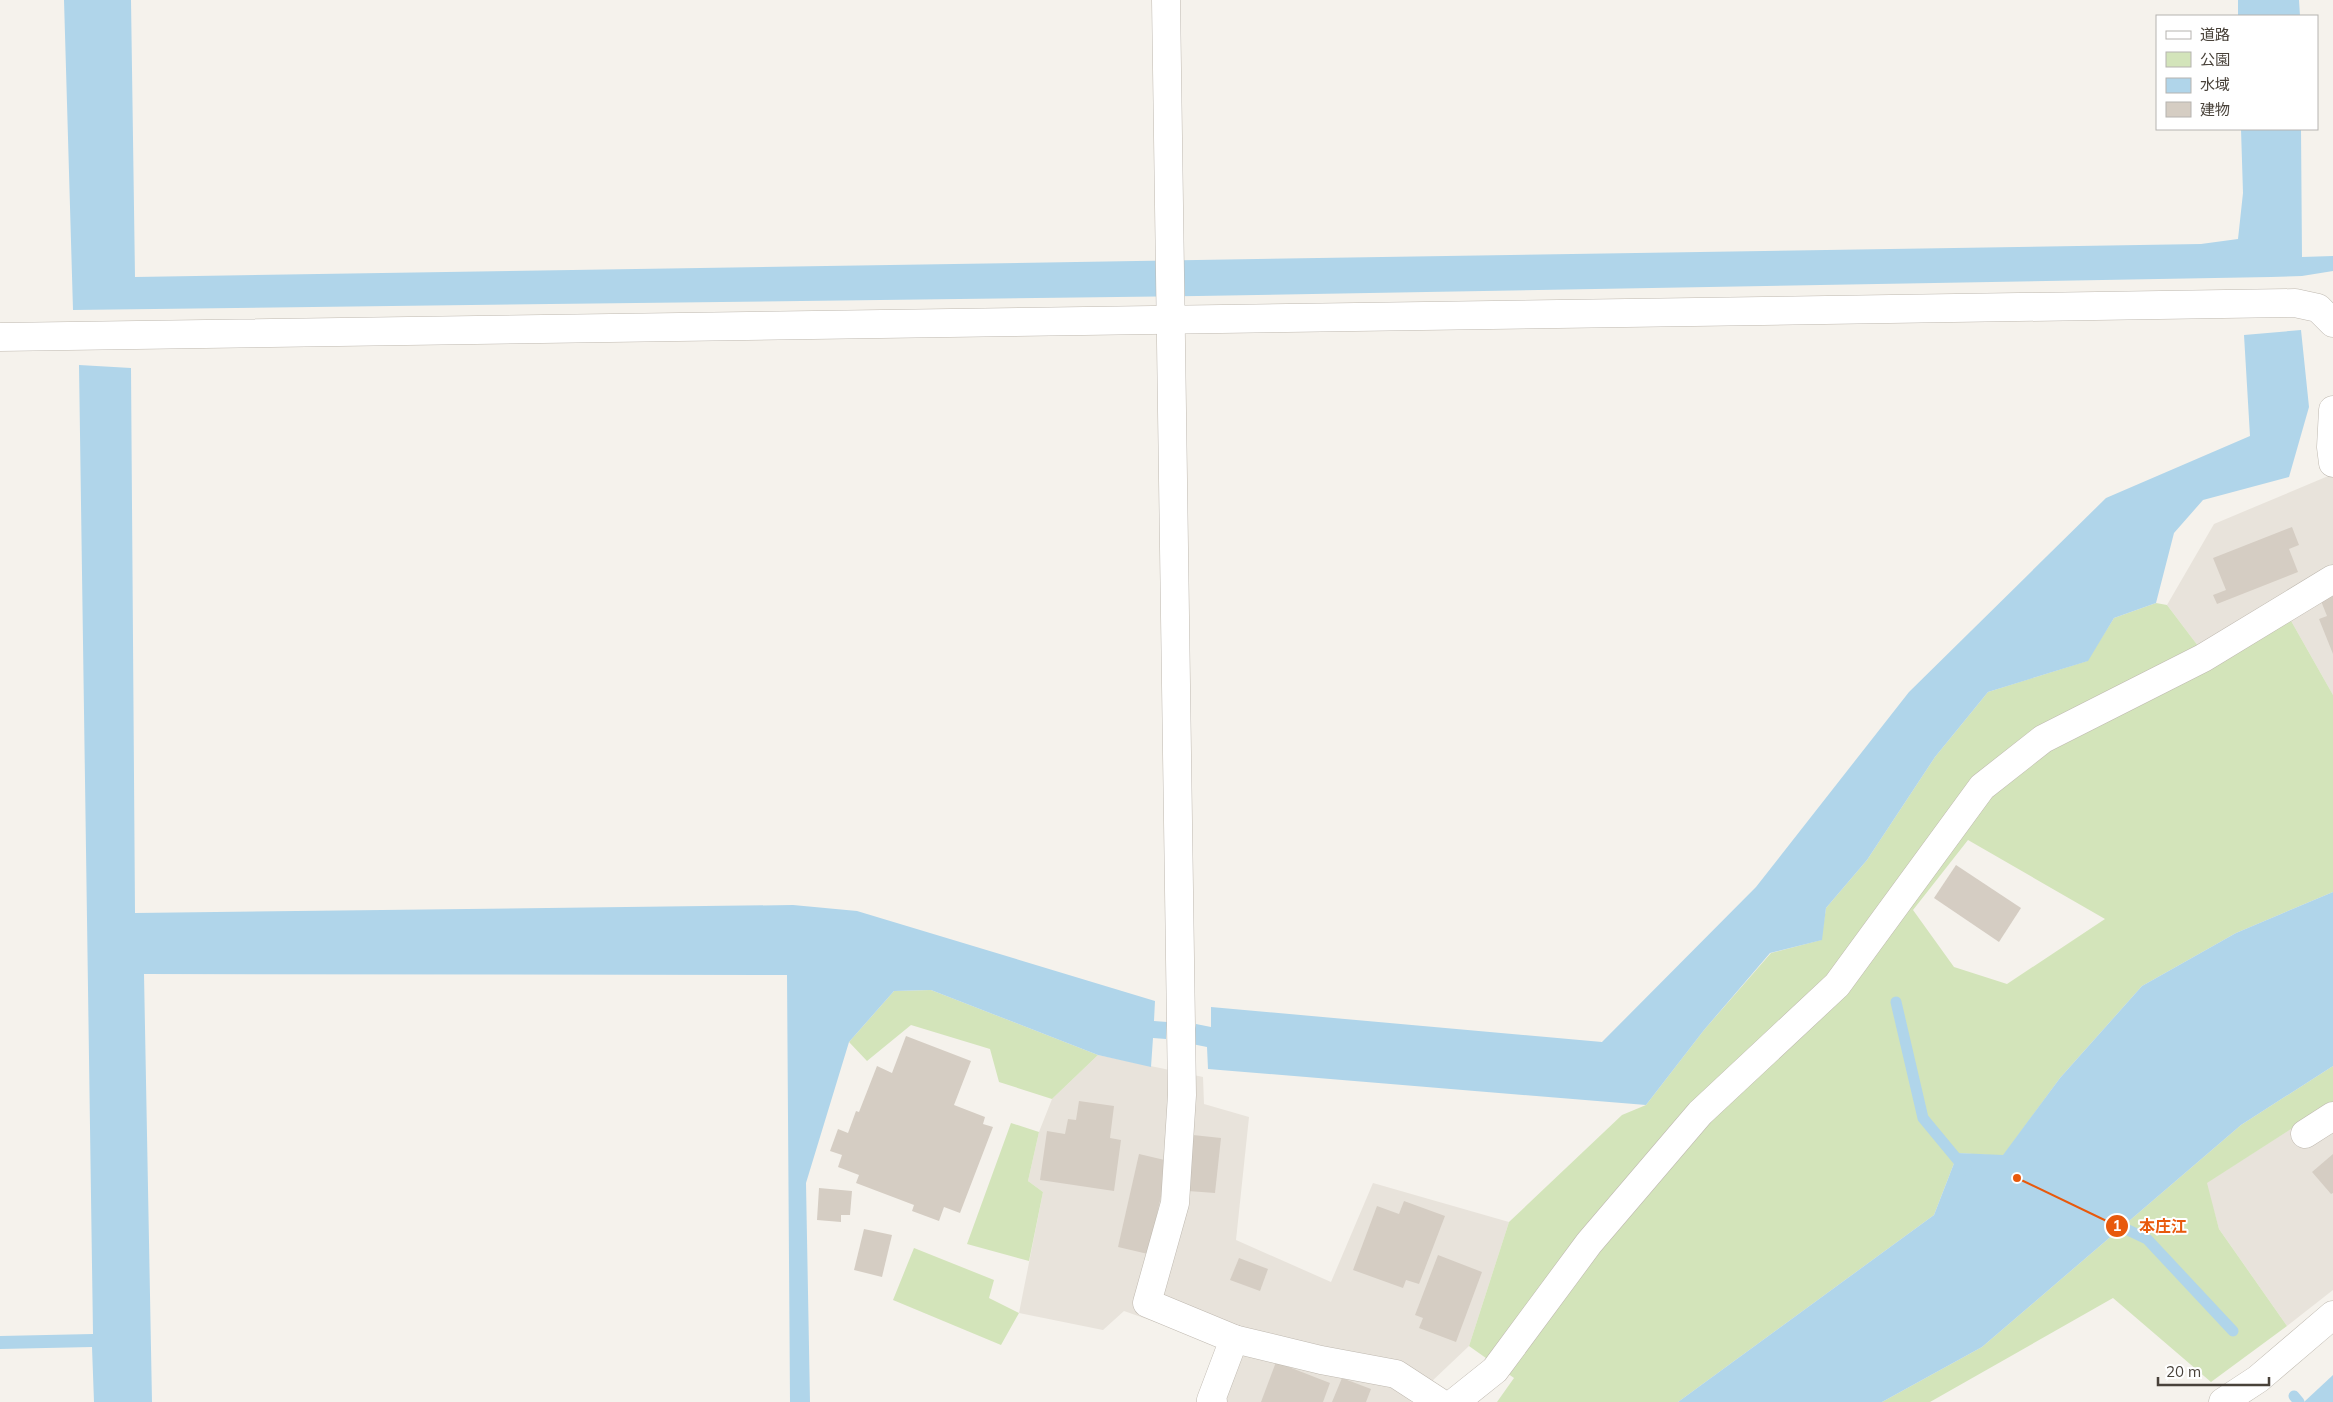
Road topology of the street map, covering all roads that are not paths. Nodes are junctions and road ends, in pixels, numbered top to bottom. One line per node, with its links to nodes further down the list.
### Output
1 (1166, 0): 2 (street)
2 (1172, 312): 3 (street); 4 (street); 11 (street)
3 (2333, 323)
4 (0, 337)
5 (2333, 410): 6 (street)
6 (2333, 463)
7 (2333, 579): 14 (street)
8 (2333, 1116): 9 (street)
9 (2305, 1134)
10 (2333, 1315): 15 (street)
11 (1234, 1338): 12 (street); 13 (street)
12 (1213, 1402)
13 (1439, 1402)
14 (1455, 1402)
15 (2223, 1402)

